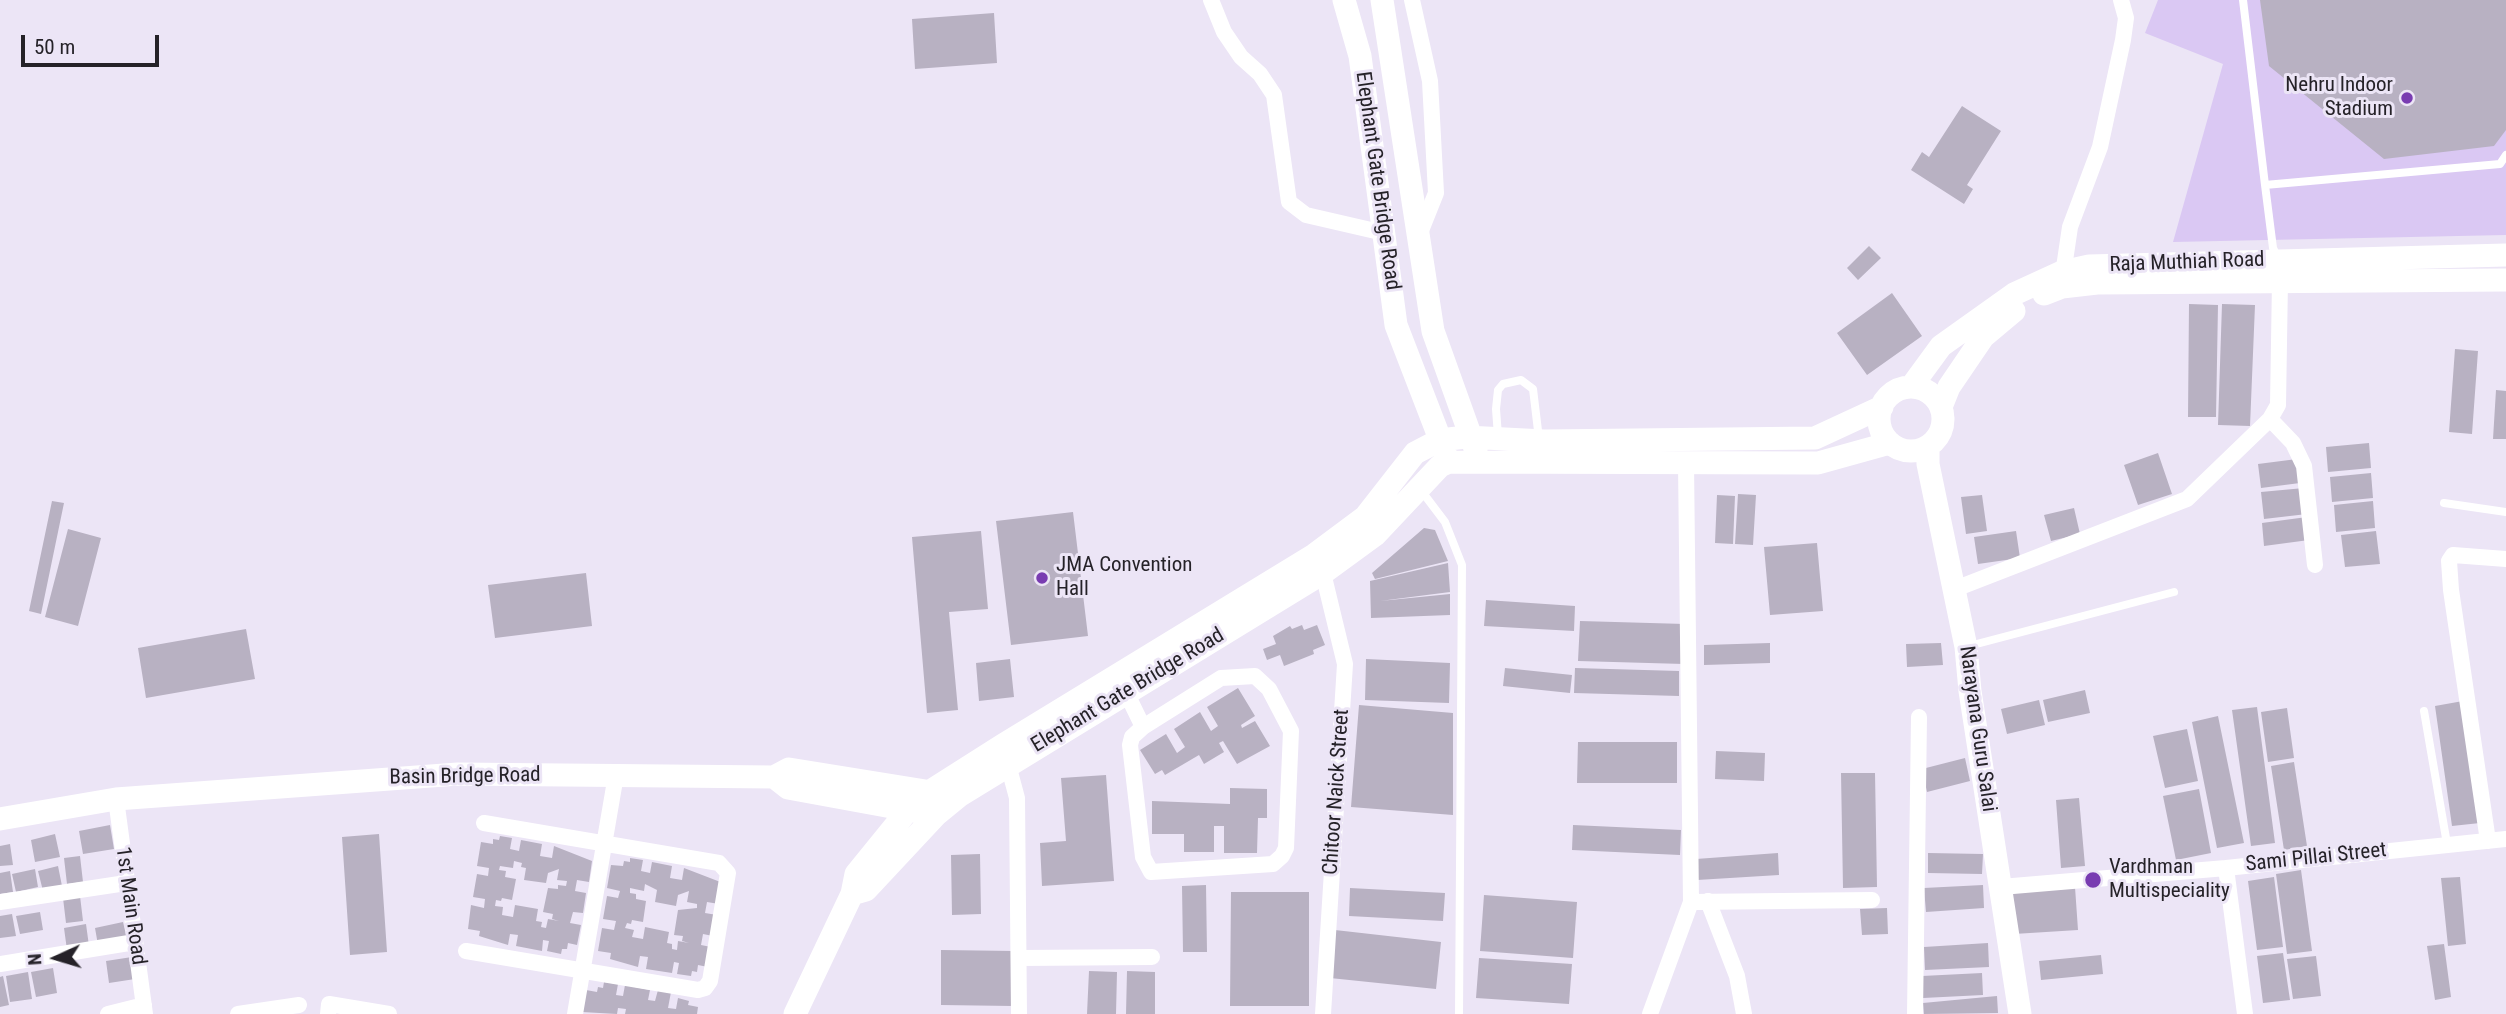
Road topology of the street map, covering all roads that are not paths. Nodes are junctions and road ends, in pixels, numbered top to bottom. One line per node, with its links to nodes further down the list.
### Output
1 (1210, 0): 9 (street)
2 (1344, 0): 9 (main road, Elephant Gate Bridge Road)
3 (1381, 0): 10 (main road, Elephant Gate Bridge Road)
4 (1412, 0): 10 (street)
5 (2121, 0): 13 (street)
6 (2243, 0): 8 (lane)
7 (2506, 155): 8 (lane)
8 (2265, 185): 12 (lane)
9 (1384, 233): 20 (main road, Elephant Gate Bridge Road)
10 (1419, 236): 19 (main road, Elephant Gate Bridge Road)
11 (2506, 256): 12 (main road, Raja Muthiah Road)
12 (2280, 270): 13 (main road, Raja Muthiah Road); 14 (main road, Raja Muthiah Road); 18 (street)
13 (2062, 279): 15 (main road, Raja Muthiah Road); 17 (main road, Raja Muthiah Road)
14 (2506, 280)
15 (1911, 387): 16 (main road); 17 (main road)
16 (1882, 407): 21 (main road); 22 (main road)
17 (1941, 407): 23 (main road)
18 (2270, 419): 31 (street); 33 (street)
19 (1486, 438): 20 (main road); 21 (main road); 21 (lane); 25 (main road, Elephant Gate Bridge Road)
20 (1440, 440): 24 (main road, Elephant Gate Bridge Road); 40 (main road)
21 (1539, 441)
22 (1890, 443): 23 (main road); 26 (main road)
23 (1928, 446): 33 (main road, Narayana Guru Salai)
24 (1449, 462): 25 (main road); 27 (main road, Elephant Gate Bridge Road)
25 (1481, 463): 26 (main road)
26 (1686, 463): 61 (street)
27 (1420, 489): 32 (main road, Elephant Gate Bridge Road); 78 (lane)
28 (2444, 503): 29 (lane)
29 (2506, 512)
30 (2506, 559): 51 (street)
31 (2315, 565)
32 (1323, 573): 36 (main road, Elephant Gate Bridge Road); 77 (street, Chitoor Naick Street)
33 (1955, 589): 35 (main road, Narayana Guru Salai)
34 (2174, 592): 35 (lane)
35 (1966, 647): 56 (main road, Narayana Guru Salai)
36 (1126, 692): 39 (street); 40 (main road, Elephant Gate Bridge Road)
37 (2424, 711): 53 (lane)
38 (1919, 717): 81 (street)
39 (1143, 727): 39 (street)
40 (1005, 754): 43 (main road); 44 (main road, Elephant Gate Bridge Road); 65 (street)
41 (616, 775): 42 (main road, Basin Bridge Road); 45 (main road, Basin Bridge Road); 52 (street)
42 (774, 777): 43 (main road, Basin Bridge Road); 46 (main road)
43 (929, 792): 44 (main road, Basin Bridge Road); 46 (main road)
44 (958, 796): 47 (main road, Elephant Gate Bridge Road)
45 (116, 799): 48 (main road, Basin Bridge Road); 55 (street, 1st Main Road)
46 (908, 810): 47 (main road); 57 (main road)
47 (937, 814): 57 (main road, Elephant Gate Bridge Road)
48 (0, 819)
49 (484, 823): 52 (street)
50 (2506, 839): 51 (street, Sami Pillai Street)
51 (2488, 841): 53 (street, Sami Pillai Street)
52 (605, 844): 67 (street); 67 (street)
53 (2447, 844): 54 (street, Sami Pillai Street)
54 (2227, 868): 56 (street, Sami Pillai Street); 83 (street)
55 (126, 883): 60 (street); 62 (street, 1st Main Road)
56 (2001, 887): 82 (main road, Narayana Guru Salai)
57 (852, 894): 75 (main road)
58 (1872, 900): 59 (street)
59 (1708, 901): 61 (street); 80 (street)
60 (0, 902)
61 (1691, 902): 79 (street)
62 (135, 943): 66 (street); 69 (street, 1st Main Road)
63 (466, 951): 67 (street)
64 (1152, 957): 65 (street)
65 (1020, 958): 76 (street)
66 (0, 964)
67 (583, 970): 74 (street)
68 (299, 1005): 71 (street)
69 (144, 1010): 70 (street)
70 (107, 1014)
71 (238, 1014)
72 (328, 1014): 73 (street)
73 (389, 1014)
74 (575, 1014)
75 (795, 1014)
76 (1019, 1014)
77 (1323, 1014)
78 (1459, 1014)
79 (1650, 1014)
80 (1744, 1014)
81 (1915, 1014)
82 (2020, 1014)
83 (2245, 1014)

